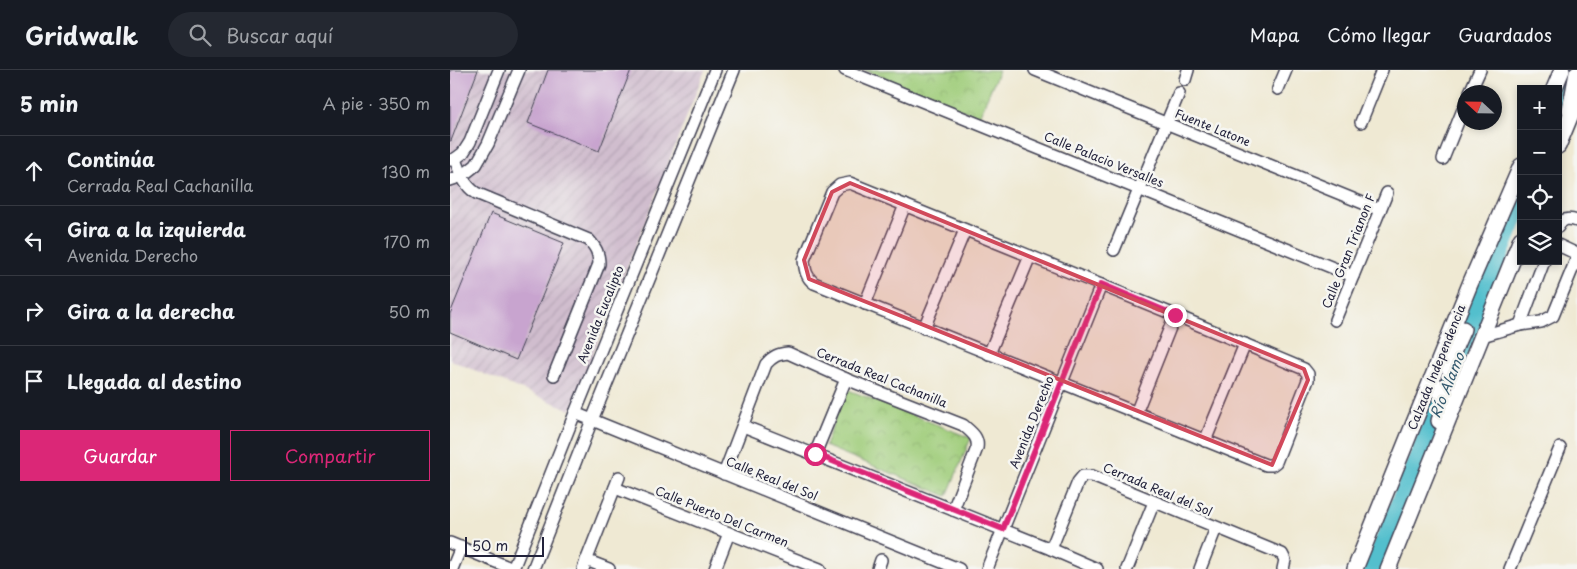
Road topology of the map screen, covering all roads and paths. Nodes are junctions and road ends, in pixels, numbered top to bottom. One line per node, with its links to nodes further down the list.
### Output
1 (499, 70): 23 (street)
2 (519, 70): 25 (street)
3 (715, 70): 56 (street, Avenida Eucalipto)
4 (734, 70): 58 (street)
5 (845, 70): 27 (street, Calle Palacio Versalles)
6 (1035, 70): 19 (street, Fuente Latone)
7 (1286, 70): 14 (street)
8 (1382, 70): 18 (street)
9 (1480, 70): 12 (street)
10 (1562, 70): 13 (main road)
11 (1577, 74): 17 (main road)
12 (1473, 85)
13 (1556, 85)
14 (1278, 89)
15 (1179, 93): 19 (street)
16 (1577, 100): 17 (main road)
17 (1569, 119): 21 (main road)
18 (1361, 122)
19 (1166, 123): 27 (street); 30 (street, Fuente Latone)
20 (1457, 124): 22 (street)
21 (1562, 136)
22 (1443, 159)
23 (452, 160): 25 (street)
24 (1517, 175): 42 (main road, Calzada Independencia)
25 (462, 176): 26 (street); 51 (street)
26 (450, 180)
27 (1140, 188): 36 (street); 40 (street, Calle Palacio Versalles)
28 (1387, 193): 30 (street, Calle Gran Trianon F)
29 (905, 206): 33 (street); 43 (street); 43 (street)
30 (1380, 210): 40 (street, Calle Gran Trianon F)
31 (1577, 221): 32 (street)
32 (1562, 222)
33 (965, 230): 38 (street); 47 (street)
34 (1562, 247): 37 (street)
35 (1517, 249): 48 (main road)
36 (1114, 250)
37 (1576, 254): 46 (street)
38 (1030, 256): 41 (street); 50 (street)
39 (1542, 265): 46 (street)
40 (1353, 276): 45 (street, Calle Gran Trianon F)
41 (1101, 284): 44 (street); 54 (street, Avenida Derecho)
42 (1470, 284): 53 (main road, Calzada Independencia); 55 (main road)
43 (865, 304): 47 (street)
44 (1175, 315): 49 (street); 57 (street)
45 (1335, 320)
46 (1520, 324): 48 (street)
47 (924, 328): 50 (street)
48 (1482, 336): 55 (main road)
49 (1245, 344): 60 (street); 60 (street)
50 (989, 354): 54 (street)
51 (554, 375)
52 (846, 379): 59 (street, Cerrada Real Cachanilla); 62 (street); 66 (street, Cerrada Real Cachanilla)
53 (1430, 380): 64 (main road); 74 (main road, Calzada Independencia)
54 (1061, 383): 57 (street); 68 (street, Avenida Derecho)
55 (1462, 385): 64 (main road)
56 (575, 413): 58 (street, Calle Real del Sol); 76 (street, Avenida Eucalipto)
57 (1136, 413): 60 (street)
58 (592, 420): 63 (street, Calle Real del Sol); 77 (street)
59 (743, 426): 62 (street); 63 (street, Cerrada Real Cachanilla)
60 (1205, 441)
61 (1560, 448): 88 (street)
62 (815, 454): 66 (street)
63 (724, 474): 81 (street, Calle Real del Sol)
64 (1424, 481): 87 (main road)
65 (1154, 502): 67 (street, Cerrada Real del Sol); 71 (street, Cerrada Real del Sol); 84 (street)
66 (953, 510): 68 (street)
67 (1216, 528): 85 (street); 86 (street, Cerrada Real del Sol)
68 (1003, 529): 71 (street); 82 (street, Avenida Derecho)
69 (729, 533): 72 (street, Calle Puerto Del Carmen); 73 (street, Calle Puerto Del Carmen); 79 (street)
70 (455, 545): 75 (street); 76 (street)
71 (1051, 549): 83 (street)
72 (584, 565): 78 (street)
73 (799, 565): 80 (street, Calle Puerto Del Carmen)
74 (1356, 568)
75 (452, 569)
76 (513, 569)
77 (533, 569)
78 (609, 569)
79 (715, 569)
80 (820, 569)
81 (959, 569)
82 (987, 569)
83 (1097, 569)
84 (1127, 569)
85 (1200, 569)
86 (1283, 569)
87 (1388, 569)
88 (1510, 569)

